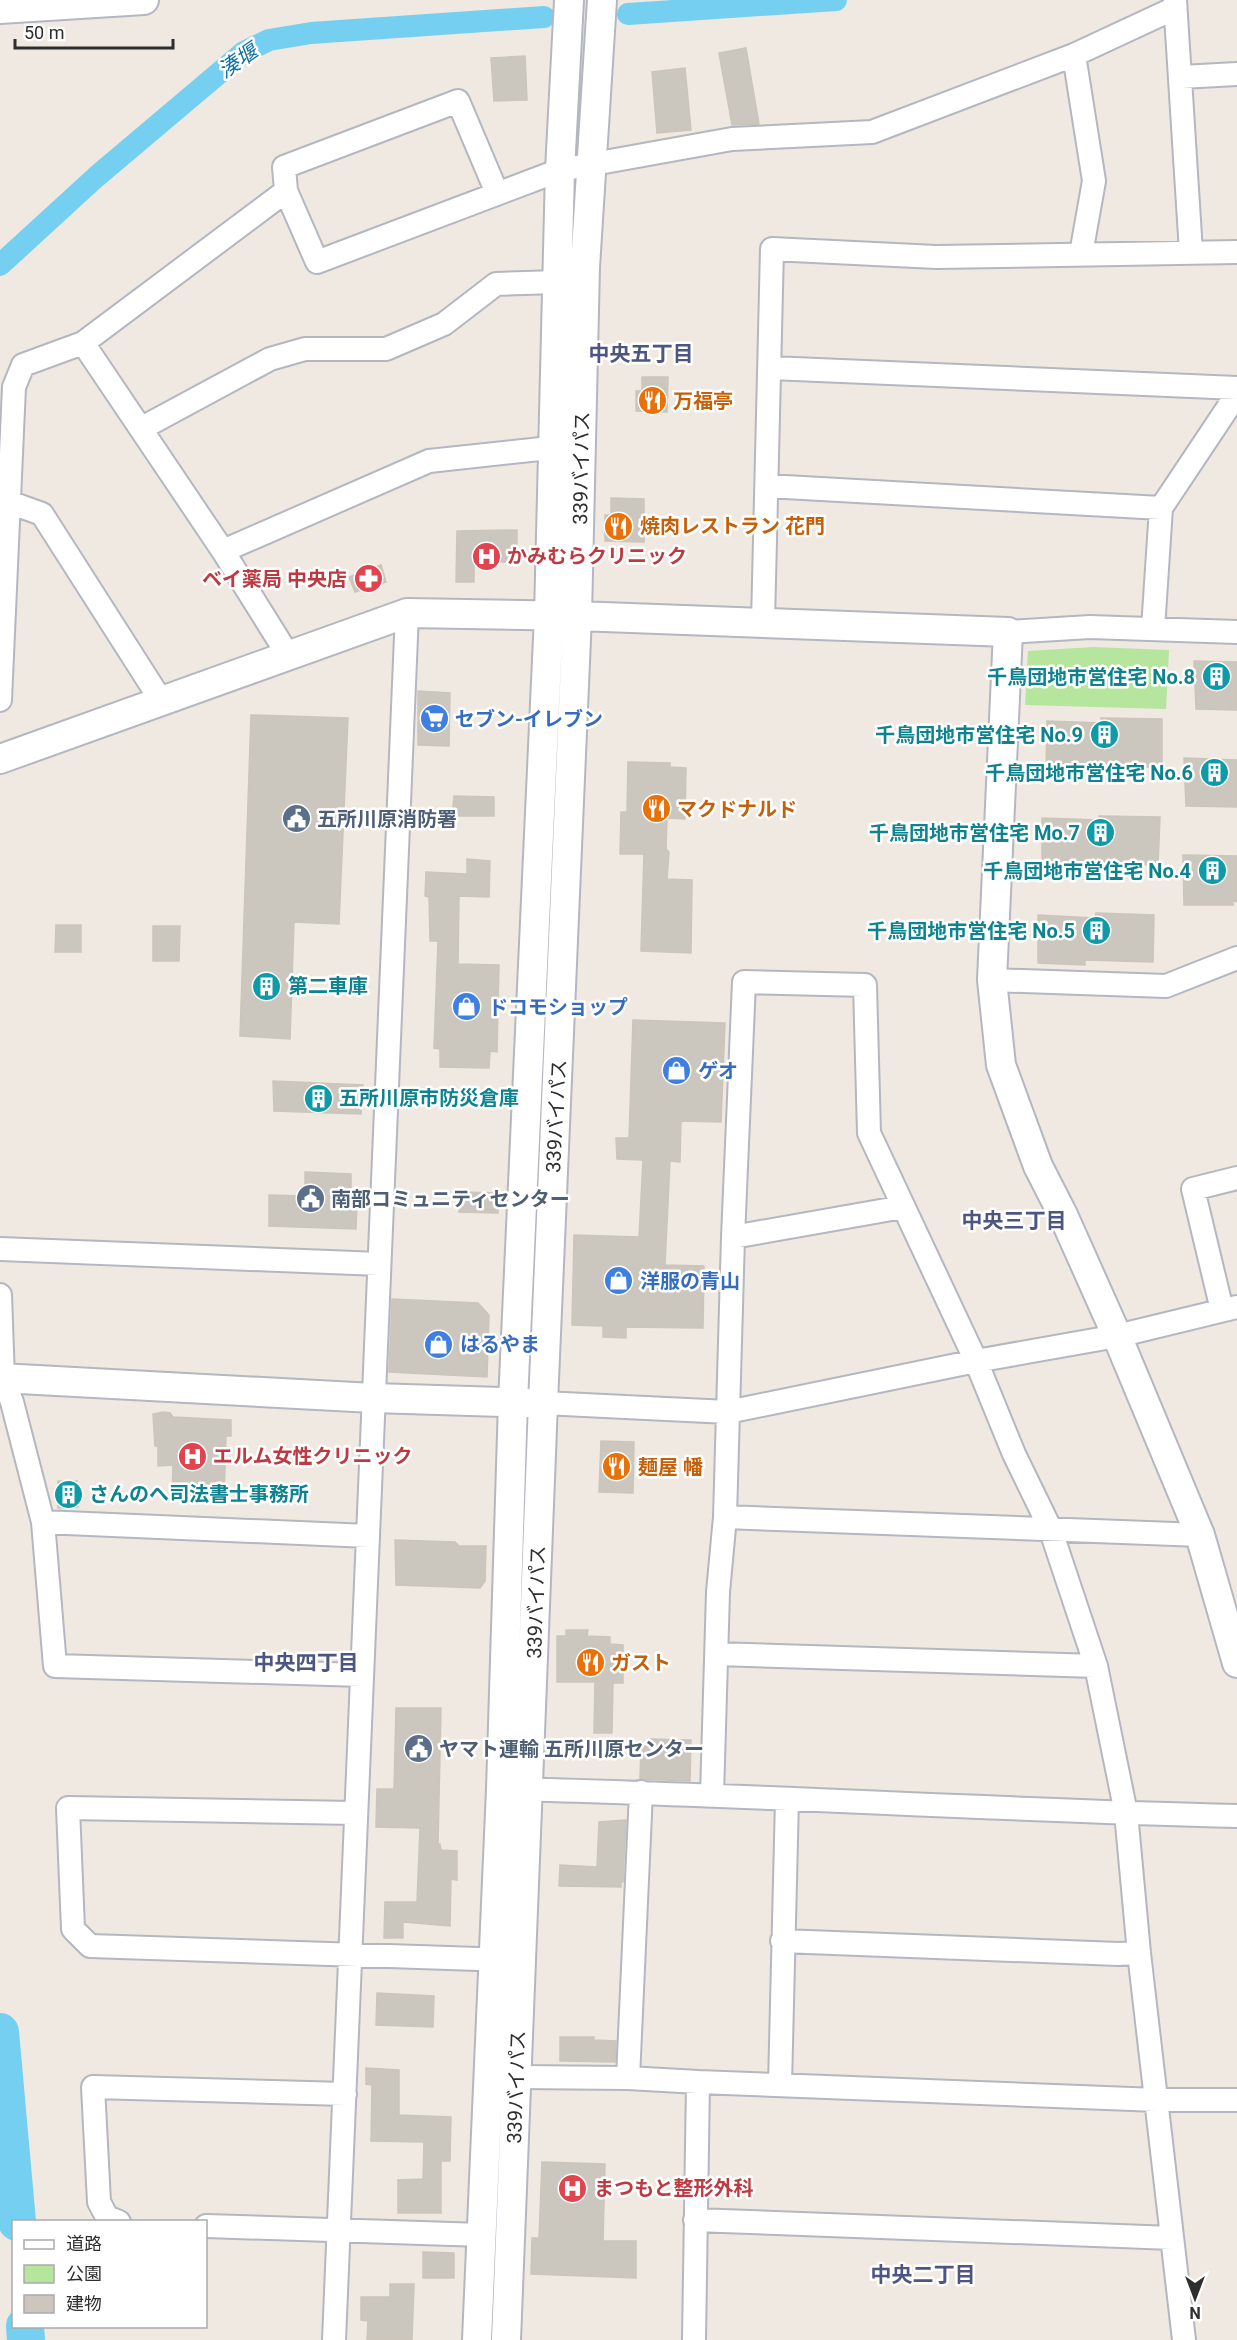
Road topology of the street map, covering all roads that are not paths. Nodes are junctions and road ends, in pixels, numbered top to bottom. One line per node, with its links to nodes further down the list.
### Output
1 (144, 0): 5 (street)
2 (569, 0): 10 (street)
3 (602, 0): 9 (street, 339バイパス)
4 (1175, 4): 6 (street); 8 (street)
5 (31, 5)
6 (1074, 55): 9 (street); 15 (street)
7 (1237, 74): 8 (street)
8 (1181, 78): 13 (street)
9 (591, 163): 10 (street); 22 (street, 339バイパス)
10 (560, 170): 12 (street); 16 (street)
11 (286, 191): 12 (street); 12 (street); 17 (street)
12 (496, 193)
13 (1191, 252): 14 (street); 15 (street)
14 (1237, 252)
15 (1081, 255): 18 (street)
16 (557, 282): 21 (street); 23 (street)
17 (83, 343): 21 (street); 25 (street)
18 (771, 368): 19 (street); 24 (street)
19 (1237, 388)
20 (1237, 394): 26 (street)
21 (142, 428): 27 (street)
22 (581, 446): 23 (street); 30 (street, 339バイパス)
23 (552, 447): 27 (street); 29 (street)
24 (767, 486): 26 (street); 31 (street)
25 (9, 502): 36 (street); 37 (street)
26 (1161, 508): 32 (street)
27 (224, 551): 35 (street)
28 (407, 613): 29 (street); 35 (street); 45 (street)
29 (549, 616): 30 (street); 52 (street)
30 (577, 616): 31 (street); 53 (street, 339バイパス)
31 (763, 622): 33 (street)
32 (1153, 629): 33 (street); 34 (street)
33 (1008, 632): 40 (street)
34 (1237, 632)
35 (288, 655): 37 (street)
36 (0, 700)
37 (162, 702): 38 (street)
38 (0, 759)
39 (1237, 958): 40 (street)
40 (992, 980): 48 (street)
41 (1237, 1178): 47 (street)
42 (903, 1207): 43 (street); 43 (street); 49 (street)
43 (733, 1237): 54 (street)
44 (0, 1249): 45 (street)
45 (379, 1264): 51 (street)
46 (0, 1295): 50 (street)
47 (1230, 1308): 48 (street)
48 (1117, 1336): 49 (street); 58 (street)
49 (976, 1362): 54 (street); 57 (street)
50 (1, 1379): 51 (street); 56 (street)
51 (374, 1398): 52 (street); 59 (street)
52 (513, 1402): 53 (street); 64 (street)
53 (543, 1403): 54 (street); 65 (street, 339バイパス)
54 (728, 1412): 55 (street)
55 (725, 1517): 57 (street); 60 (street)
56 (43, 1522): 59 (street); 63 (street)
57 (1050, 1528): 58 (street); 62 (street)
58 (1200, 1535): 61 (street)
59 (368, 1536): 63 (street)
60 (717, 1654): 62 (street); 67 (street)
61 (1237, 1663)
62 (1096, 1666): 70 (street)
63 (362, 1675): 69 (street)
64 (501, 1789): 65 (street); 75 (street)
65 (529, 1790): 66 (street); 76 (street, 339バイパス)
66 (641, 1792): 67 (street); 78 (street)
67 (712, 1795): 68 (street)
68 (787, 1799): 70 (street); 72 (street)
69 (355, 1814): 74 (street); 74 (street)
70 (1126, 1814): 71 (street); 73 (street)
71 (1237, 1816)
72 (782, 1941): 73 (street); 80 (street)
73 (1139, 1953): 82 (street)
74 (350, 1955): 75 (street); 81 (street)
75 (494, 1960): 76 (street); 88 (street)
76 (522, 1960): 77 (street, 339バイパス)
77 (517, 2077): 78 (street); 92 (street, 339バイパス)
78 (628, 2078): 79 (street)
79 (698, 2082): 80 (street); 85 (street)
80 (780, 2085): 82 (street)
81 (345, 2094): 84 (street); 87 (street)
82 (1157, 2100): 83 (street); 89 (street)
83 (1237, 2100)
84 (114, 2220)
85 (695, 2220): 89 (street); 93 (street)
86 (207, 2226): 87 (street)
87 (338, 2230): 88 (street); 90 (street)
88 (482, 2235): 91 (street)
89 (1172, 2238): 94 (street)
90 (334, 2340)
91 (477, 2340)
92 (506, 2340)
93 (694, 2340)
94 (1184, 2340)

